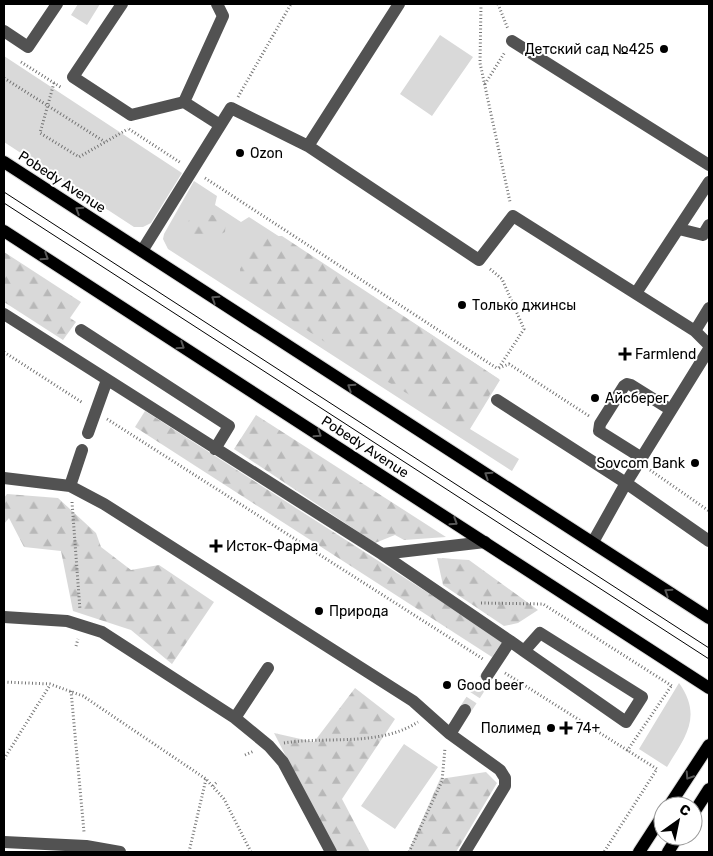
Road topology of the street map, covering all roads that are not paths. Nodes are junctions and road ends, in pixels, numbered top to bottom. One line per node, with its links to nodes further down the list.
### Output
1 (57, 4): 5 (lane)
2 (122, 4): 7 (lane)
3 (217, 4): 7 (lane)
4 (399, 4): 9 (lane)
5 (4, 31)
6 (512, 41): 11 (lane)
7 (184, 102): 8 (lane)
8 (220, 125): 9 (lane); 16 (lane)
9 (308, 146): 17 (lane)
10 (4, 162): 16 (main road, Pobedy Avenue, one-way to 10)
11 (709, 165)
12 (709, 182): 14 (lane)
13 (709, 225): 14 (lane)
14 (680, 229): 17 (lane)
15 (4, 231): 34 (main road, Pobedy Avenue, one-way to 34)
16 (142, 251): 35 (main road, Pobedy Avenue, one-way to 16)
17 (636, 294): 21 (lane)
18 (709, 308): 21 (lane)
19 (6, 320): 24 (lane)
20 (81, 330): 28 (lane)
21 (695, 331): 22 (lane)
22 (709, 345)
23 (709, 349): 26 (lane)
24 (107, 380): 27 (lane); 28 (lane)
25 (496, 400): 32 (lane)
26 (671, 410): 30 (lane); 30 (lane)
27 (88, 434)
28 (216, 449): 37 (lane)
29 (82, 450): 33 (lane)
30 (640, 460): 32 (lane)
31 (4, 478): 33 (lane)
32 (626, 483): 35 (lane); 36 (lane)
33 (70, 486): 47 (lane)
34 (485, 542): 37 (lane); 44 (main road, Pobedy Avenue)
35 (593, 542): 39 (main road, Pobedy Avenue, one-way to 35)
36 (709, 542)
37 (382, 554): 40 (lane)
38 (4, 617): 46 (lane)
39 (709, 618)
40 (510, 641): 41 (lane); 43 (lane)
41 (524, 651): 41 (lane)
42 (268, 668): 46 (lane)
43 (491, 671)
44 (709, 688)
45 (465, 710): 47 (lane)
46 (235, 718): 53 (lane)
47 (450, 734): 54 (lane)
48 (709, 745): 49 (main road, one-way to 49)
49 (676, 796)
50 (653, 830): 55 (main road)
51 (4, 842): 52 (lane)
52 (120, 852)
53 (331, 852)
54 (465, 852)
55 (639, 852)

